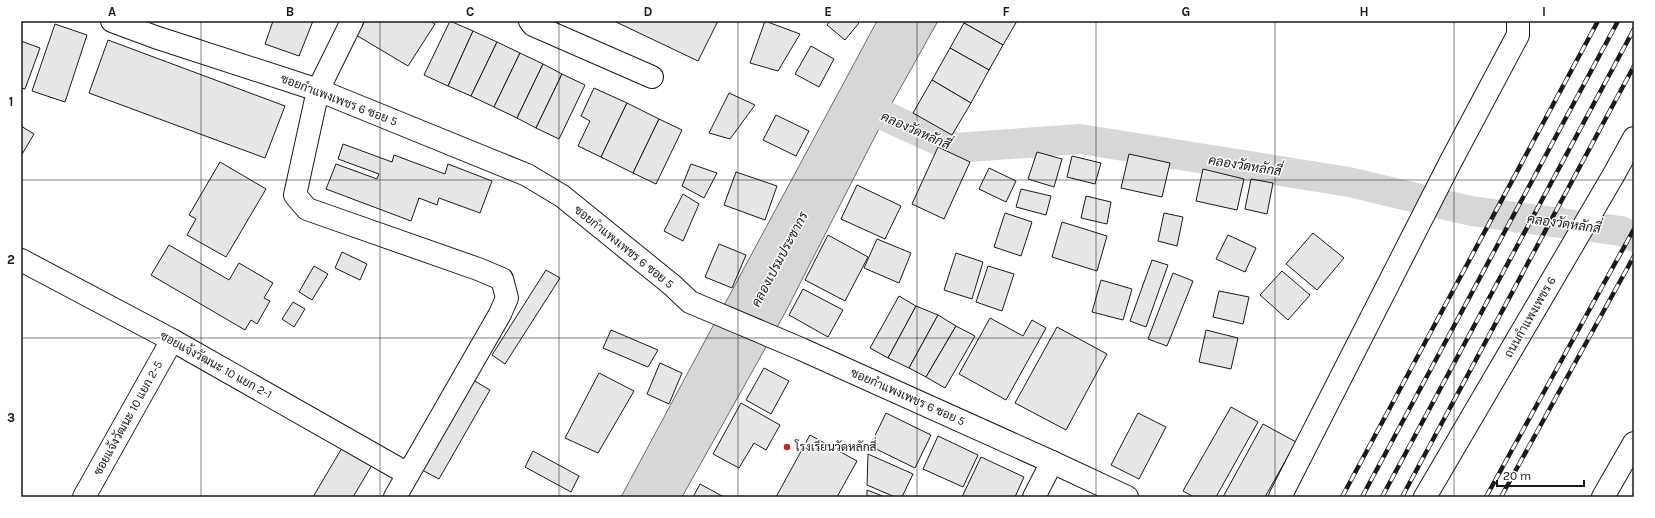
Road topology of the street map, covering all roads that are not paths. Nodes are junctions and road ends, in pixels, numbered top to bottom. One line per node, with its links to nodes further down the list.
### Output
1 (112, 21): 5 (street, ซอยกำแพงเพชร 6 ซอย 5)
2 (352, 21): 7 (street)
3 (530, 21): 6 (street)
4 (1518, 21): 18 (street)
5 (158, 29): 7 (street, ซอยกำแพงเพชร 6 ซอย 5)
6 (652, 77)
7 (318, 90): 12 (street, ซอยกำแพงเพชร 6 ซอย 5); 13 (street)
8 (1634, 138): 19 (street, ถนนกำแพงเพชร 6)
9 (21, 260): 10 (street, ซอยแจ้งวัฒนะ 10 แยก 2-1)
10 (172, 340): 13 (street, ซอยแจ้งวัฒนะ 10 แยก 2-1); 14 (street, ซอยแจ้งวัฒนะ 10 แยก 2-5)
11 (1634, 443): 20 (street)
12 (1052, 462): 16 (street); 17 (street, ซอยกำแพงเพชร 6 ซอย 5)
13 (408, 474): 15 (street)
14 (84, 497)
15 (395, 497)
16 (1034, 497)
17 (1127, 497)
18 (1280, 497)
19 (1425, 497)
20 (1603, 497)

